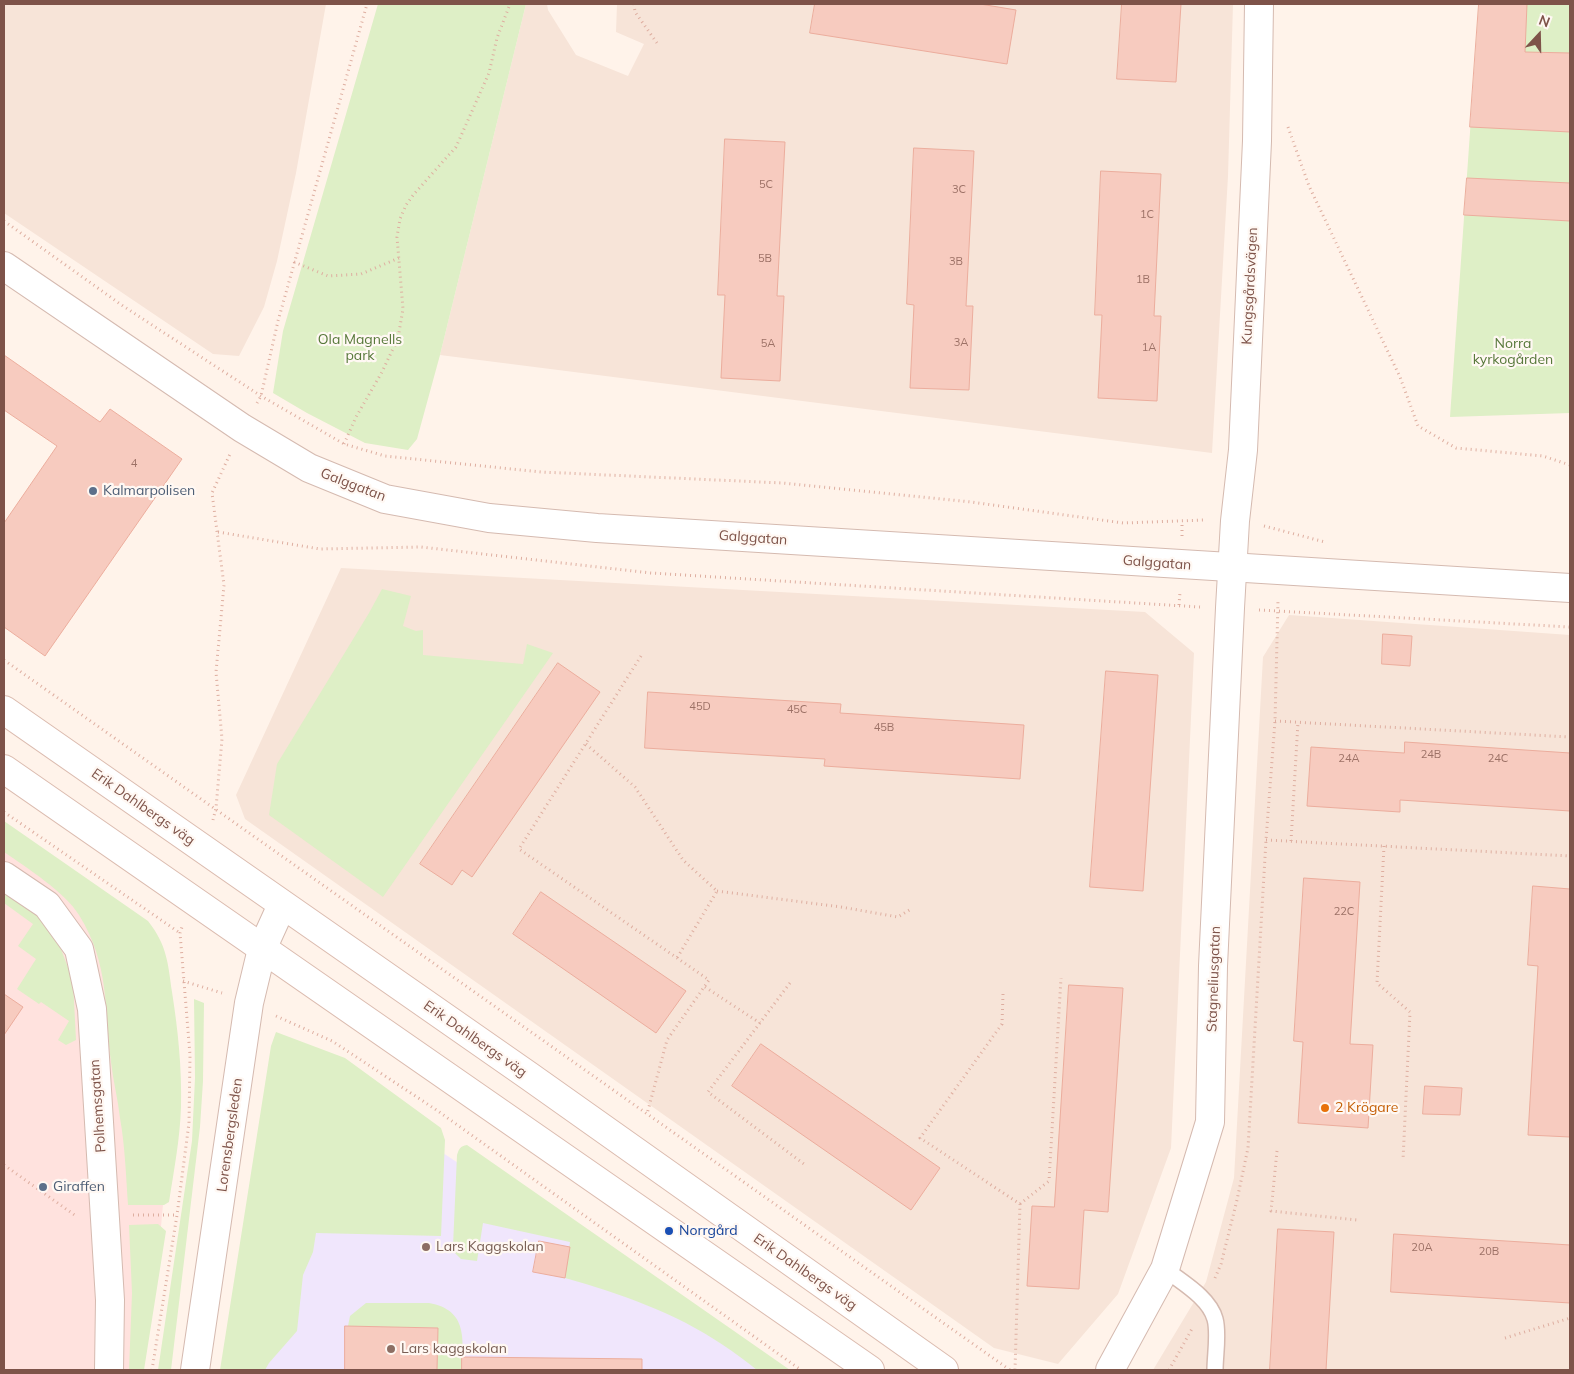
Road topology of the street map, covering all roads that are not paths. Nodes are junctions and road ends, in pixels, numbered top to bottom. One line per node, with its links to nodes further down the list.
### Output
1 (1259, 4): 3 (street, Kungsgårdsvägen)
2 (4, 266): 3 (street, Galggatan)
3 (1232, 568): 4 (street, Galggatan); 10 (street, Stagneliusgatan)
4 (1570, 588)
5 (4, 710): 8 (street, Erik Dahlbergs väg)
6 (4, 769): 9 (street)
7 (4, 876): 11 (street, Polhemsgatan)
8 (282, 905): 9 (street, Lorensbergsleden); 14 (street, Erik Dahlbergs väg)
9 (262, 949): 12 (street, Lorensbergsleden); 13 (street)
10 (1165, 1269): 15 (street, Stagneliusgatan); 16 (lane)
11 (109, 1370)
12 (195, 1370)
13 (870, 1370)
14 (944, 1370)
15 (1110, 1370)
16 (1215, 1370)

